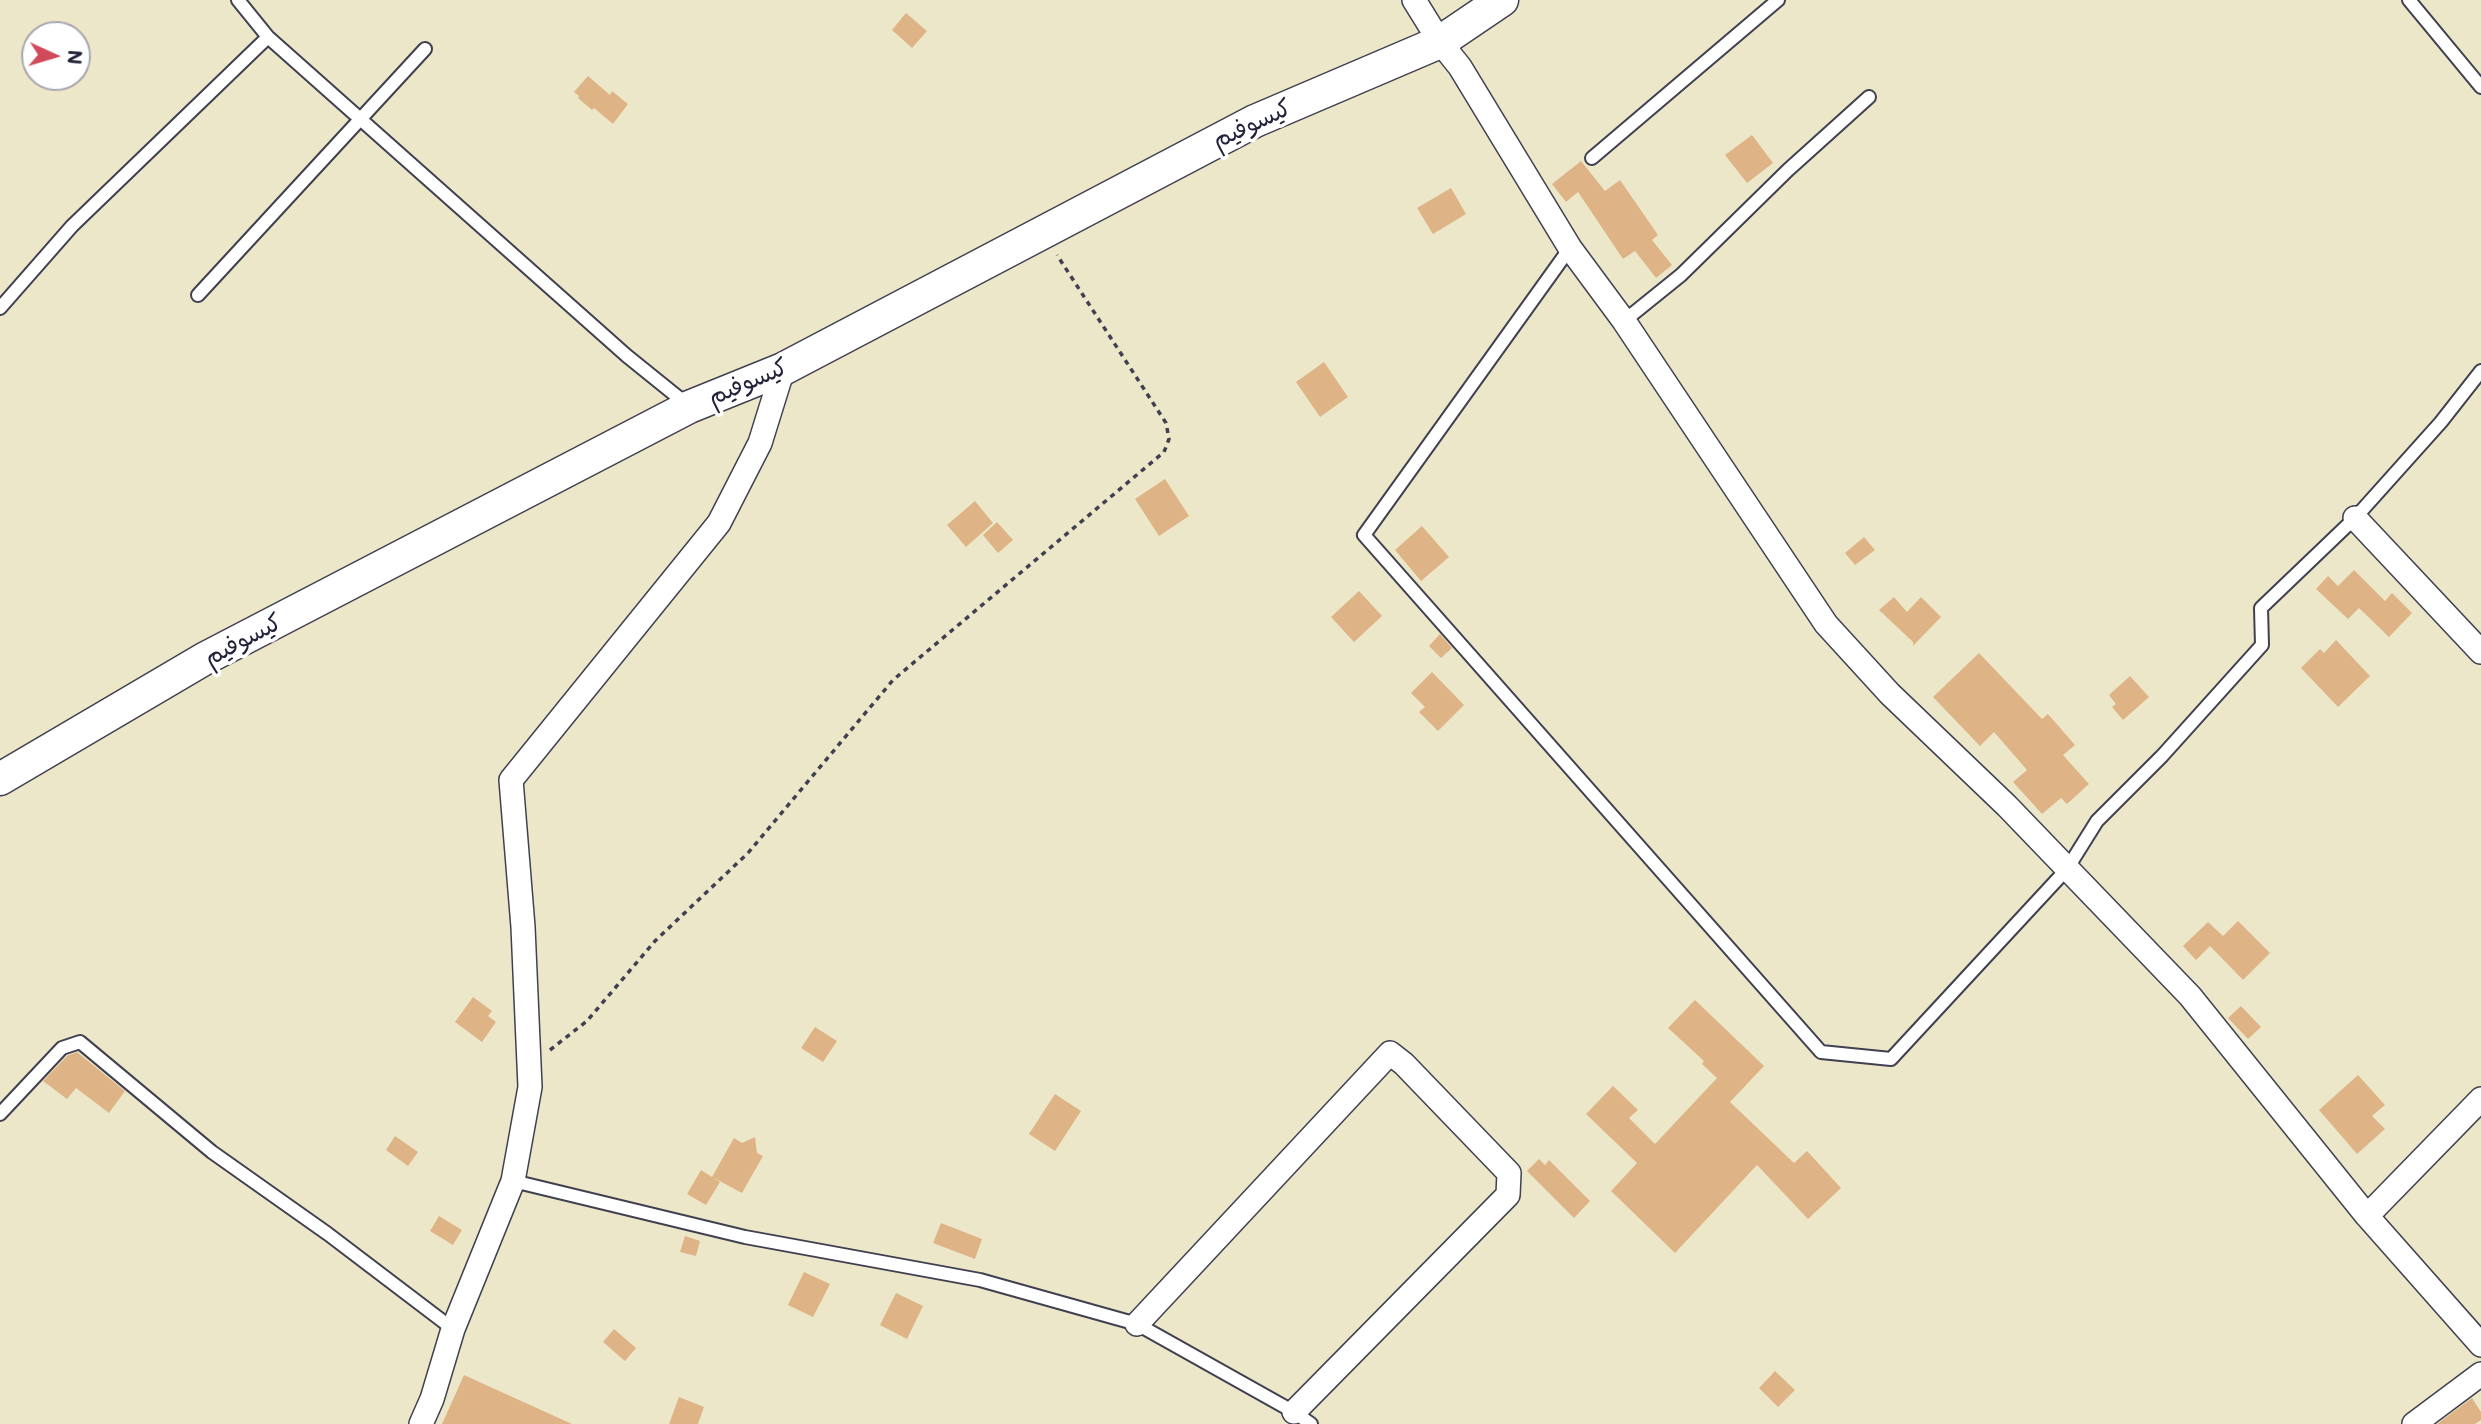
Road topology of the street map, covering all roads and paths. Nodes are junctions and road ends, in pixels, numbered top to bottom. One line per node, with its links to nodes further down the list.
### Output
1 (239, 0): 6 (lane)
2 (1414, 0): 7 (street)
3 (1502, 0): 7 (street, كيسوفيم)
4 (1777, 0): 12 (lane)
5 (2409, 0): 9 (lane)
6 (268, 37): 11 (lane); 16 (lane)
7 (1440, 42): 13 (street, كيسوفيم); 14 (street)
8 (425, 49): 11 (lane)
9 (2481, 87)
10 (1869, 97): 17 (lane)
11 (361, 120): 15 (lane); 20 (lane)
12 (1592, 158)
13 (1043, 232): 18 (street, كيسوفيم); 25 (path)
14 (1570, 248): 17 (street); 24 (lane)
15 (198, 295)
16 (0, 308)
17 (1624, 321): 24 (street)
18 (783, 369): 20 (street, كيسوفيم); 25 (street)
19 (2481, 371): 21 (lane)
20 (690, 407): 23 (street, كيسوفيم)
21 (2355, 518): 22 (street); 24 (lane)
22 (2481, 652)
23 (3, 774)
24 (2067, 869): 29 (street)
25 (529, 1068): 28 (street)
26 (2481, 1099): 29 (street)
27 (0, 1114): 31 (lane)
28 (513, 1181): 30 (lane); 31 (street)
29 (2367, 1216): 32 (street)
30 (1137, 1324): 34 (lane); 34 (street)
31 (453, 1329): 35 (street)
32 (2481, 1345)
33 (2481, 1374): 36 (street)
34 (1303, 1418)
35 (421, 1424)
36 (2414, 1424)

